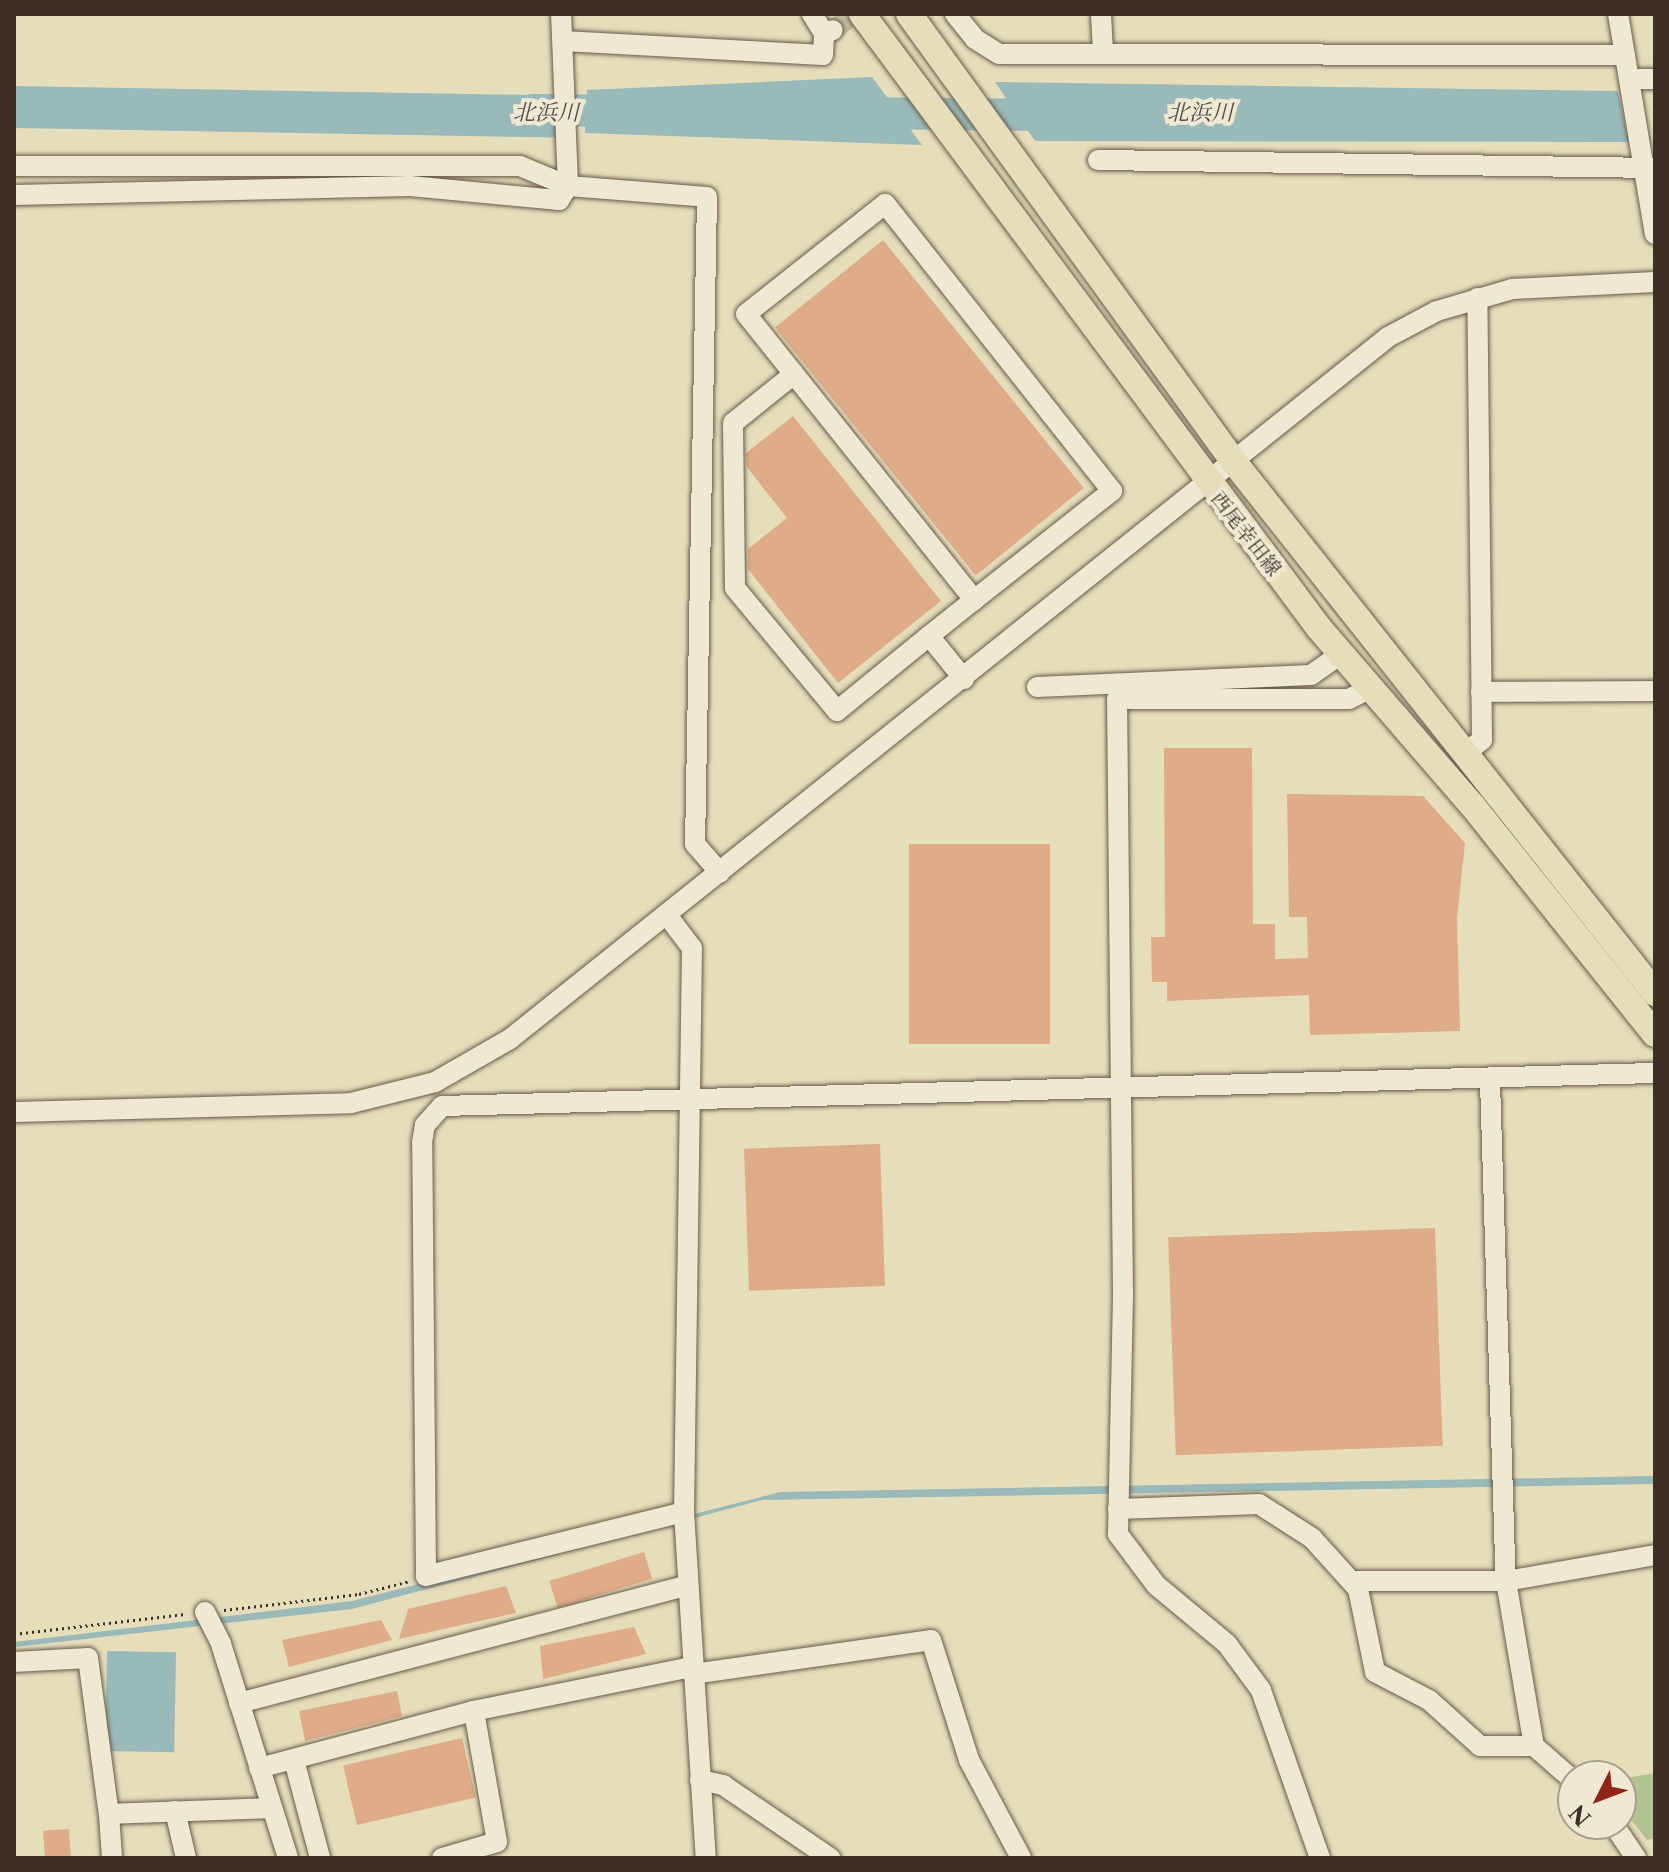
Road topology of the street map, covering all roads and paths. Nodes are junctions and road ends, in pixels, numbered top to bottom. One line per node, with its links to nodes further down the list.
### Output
1 (561, 14): 8 (street)
2 (812, 14): 8 (street)
3 (862, 14): 23 (main road, 西尾幸田線)
4 (909, 14): 22 (main road, 西尾幸田線)
5 (955, 14): 9 (street)
6 (1101, 14): 9 (street)
7 (1618, 17): 10 (street)
8 (563, 41): 16 (street)
9 (1103, 53): 10 (street)
10 (1625, 55): 11 (street)
11 (1631, 79): 12 (street); 15 (street)
12 (1655, 79)
13 (1098, 160): 15 (street)
14 (14, 166): 16 (street)
15 (1646, 166): 18 (street)
16 (568, 186): 17 (street); 24 (street)
17 (14, 195)
18 (1654, 225)
19 (1655, 282): 20 (street)
20 (1477, 298): 22 (street); 33 (street)
21 (794, 374): 25 (street); 26 (street); 26 (street)
22 (1234, 462): 23 (street); 34 (main road, 西尾幸田線)
23 (1208, 485): 28 (main road, 西尾幸田線); 29 (street)
24 (698, 588): 25 (street); 35 (street)
25 (735, 588): 27 (street)
26 (974, 600): 27 (street)
27 (929, 636): 29 (street)
28 (1342, 653): 30 (street); 31 (main road, 西尾幸田線)
29 (964, 679): 35 (street)
30 (1037, 687)
31 (1371, 688): 38 (main road, 西尾幸田線); 41 (street)
32 (1655, 691): 33 (street)
33 (1481, 692): 34 (street)
34 (1464, 754): 37 (main road, 西尾幸田線)
35 (720, 873): 36 (street)
36 (667, 915): 42 (street); 43 (street)
37 (1655, 993)
38 (1655, 1034)
39 (1655, 1073): 40 (street)
40 (1490, 1082): 41 (street); 49 (street)
41 (1118, 1091): 42 (street); 44 (street)
42 (689, 1099): 45 (street); 47 (street)
43 (14, 1112)
44 (1118, 1509): 48 (street); 74 (street)
45 (684, 1512): 47 (street); 50 (street)
46 (1655, 1555): 49 (street)
47 (426, 1576): 51 (path)
48 (1351, 1581): 49 (street); 57 (street)
49 (1506, 1581): 57 (street)
50 (688, 1585): 54 (street); 55 (street)
51 (206, 1613): 52 (path); 55 (street)
52 (14, 1634)
53 (14, 1662): 64 (street)
54 (693, 1670): 56 (street); 61 (street); 73 (street)
55 (239, 1703): 60 (street)
56 (474, 1711): 58 (street); 70 (street)
57 (1534, 1746): 59 (street)
58 (294, 1760): 60 (street); 69 (street)
59 (1557, 1766)
60 (259, 1768): 62 (street)
61 (700, 1780): 71 (street); 72 (street)
62 (271, 1808): 63 (street); 68 (street)
63 (175, 1811): 64 (street); 67 (street)
64 (109, 1816): 66 (street)
65 (1624, 1840): 75 (street)
66 (112, 1858)
67 (186, 1858)
68 (288, 1858)
69 (320, 1858)
70 (442, 1858)
71 (706, 1858)
72 (830, 1858)
73 (1021, 1858)
74 (1320, 1858)
75 (1636, 1858)

